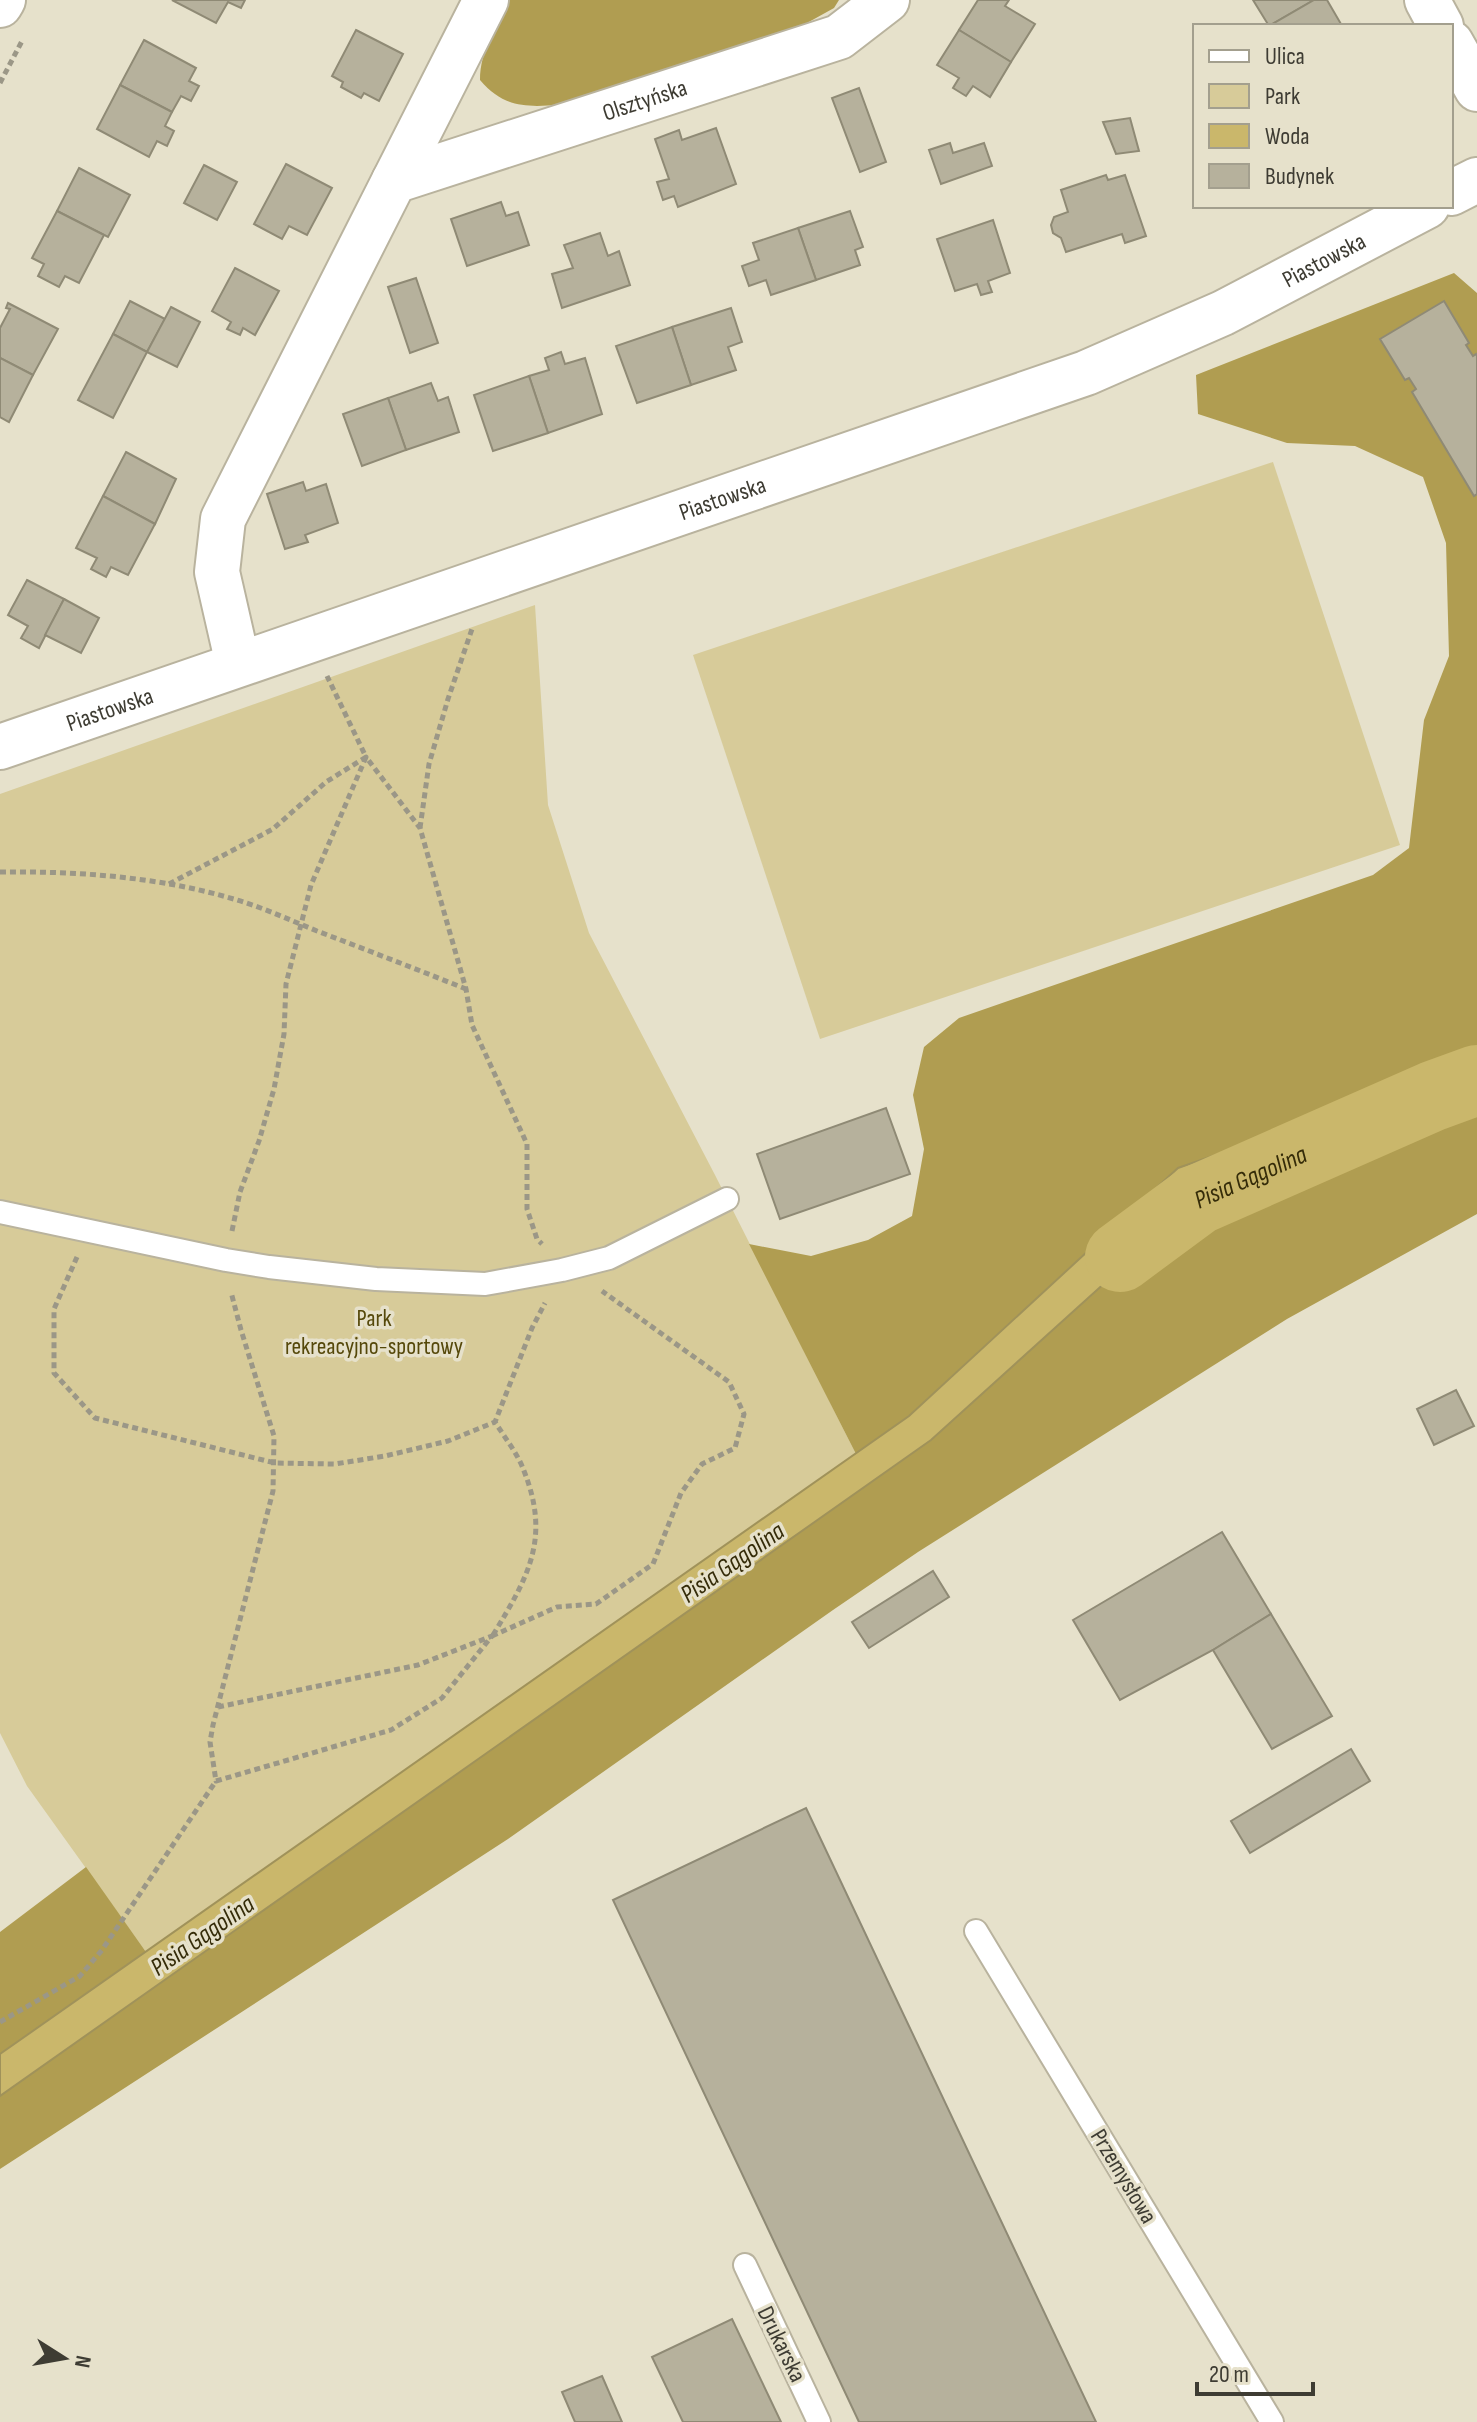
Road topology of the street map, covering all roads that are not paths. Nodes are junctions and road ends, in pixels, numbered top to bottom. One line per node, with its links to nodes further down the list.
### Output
1 (486, 0): 8 (street)
2 (887, 0): 8 (street, Olsztyńska)
3 (1427, 0): 4 (street)
4 (1440, 24)
5 (1453, 47): 6 (street)
6 (1477, 89)
7 (1477, 180): 9 (street)
8 (394, 181): 11 (street)
9 (1453, 192)
10 (1423, 208): 11 (street, Piastowska)
11 (238, 664): 12 (street, Piastowska)
12 (0, 747)
13 (727, 1199): 14 (lane)
14 (0, 1212)
15 (976, 1931): 18 (lane, Przemysłowa)
16 (745, 2265): 17 (lane, Drukarska)
17 (819, 2422)
18 (1272, 2422)

